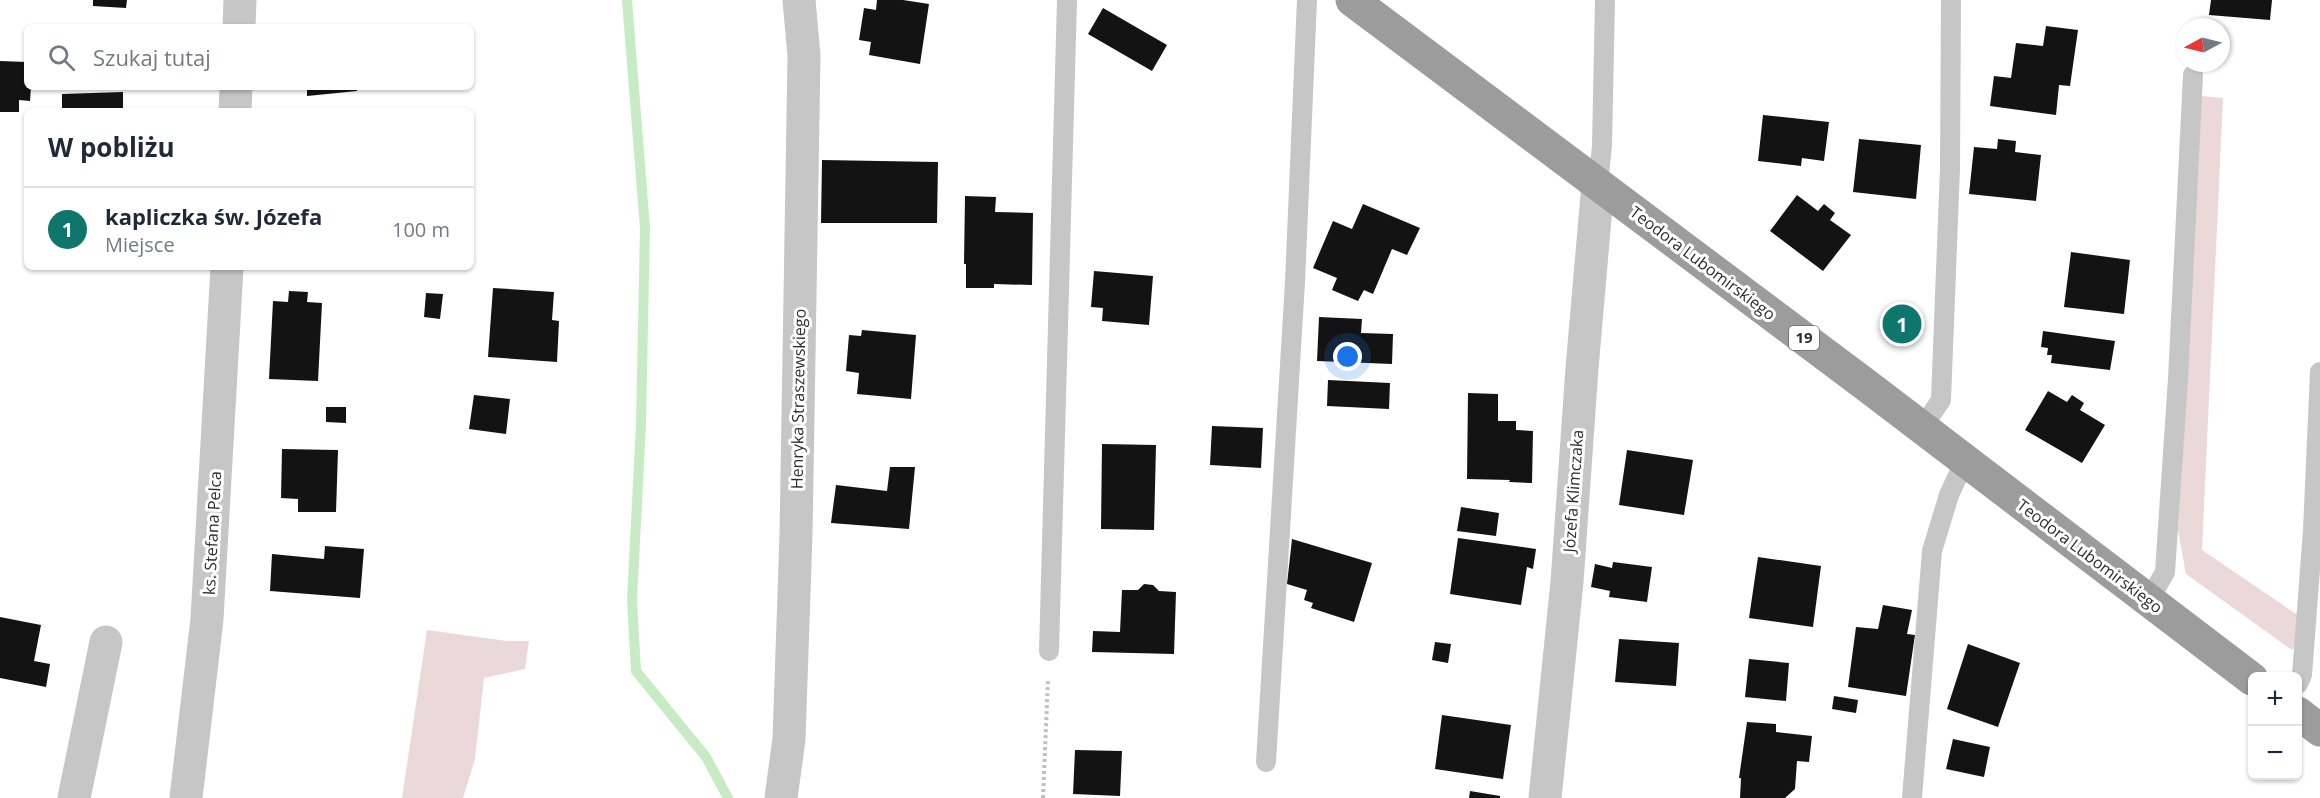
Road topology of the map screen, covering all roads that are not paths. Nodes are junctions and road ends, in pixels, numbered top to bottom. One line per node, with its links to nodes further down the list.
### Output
1 (240, 0): 8 (street)
2 (799, 0): 27 (street, Henryka Straszewskiego)
3 (1067, 0): 19 (lane)
4 (1306, 0): 24 (lane)
5 (1352, 0): 12 (highway, Teodora Lubomirskiego / 19)
6 (1605, 0): 12 (lane)
7 (1951, 0): 15 (lane)
8 (239, 24)
9 (2193, 75): 17 (lane)
10 (236, 90): 11 (street)
11 (235, 108)
12 (1598, 184): 15 (highway, Teodora Lubomirskiego / 19); 28 (street, Józefa Klimczaka)
13 (227, 270): 26 (street, ks. Stefana Pelca)
14 (2320, 372): 21 (lane)
15 (1922, 428): 16 (highway, Teodora Lubomirskiego / 19)
16 (1965, 460): 17 (highway, Teodora Lubomirskiego / 19); 29 (lane)
17 (2149, 600): 20 (highway, Teodora Lubomirskiego / 19)
18 (106, 642): 25 (street)
19 (1049, 651)
20 (2248, 675)
21 (2302, 675)
22 (2302, 716): 23 (highway)
23 (2320, 730)
24 (1266, 762)
25 (74, 798)
26 (186, 798)
27 (781, 798)
28 (1545, 798)
29 (1911, 798)

